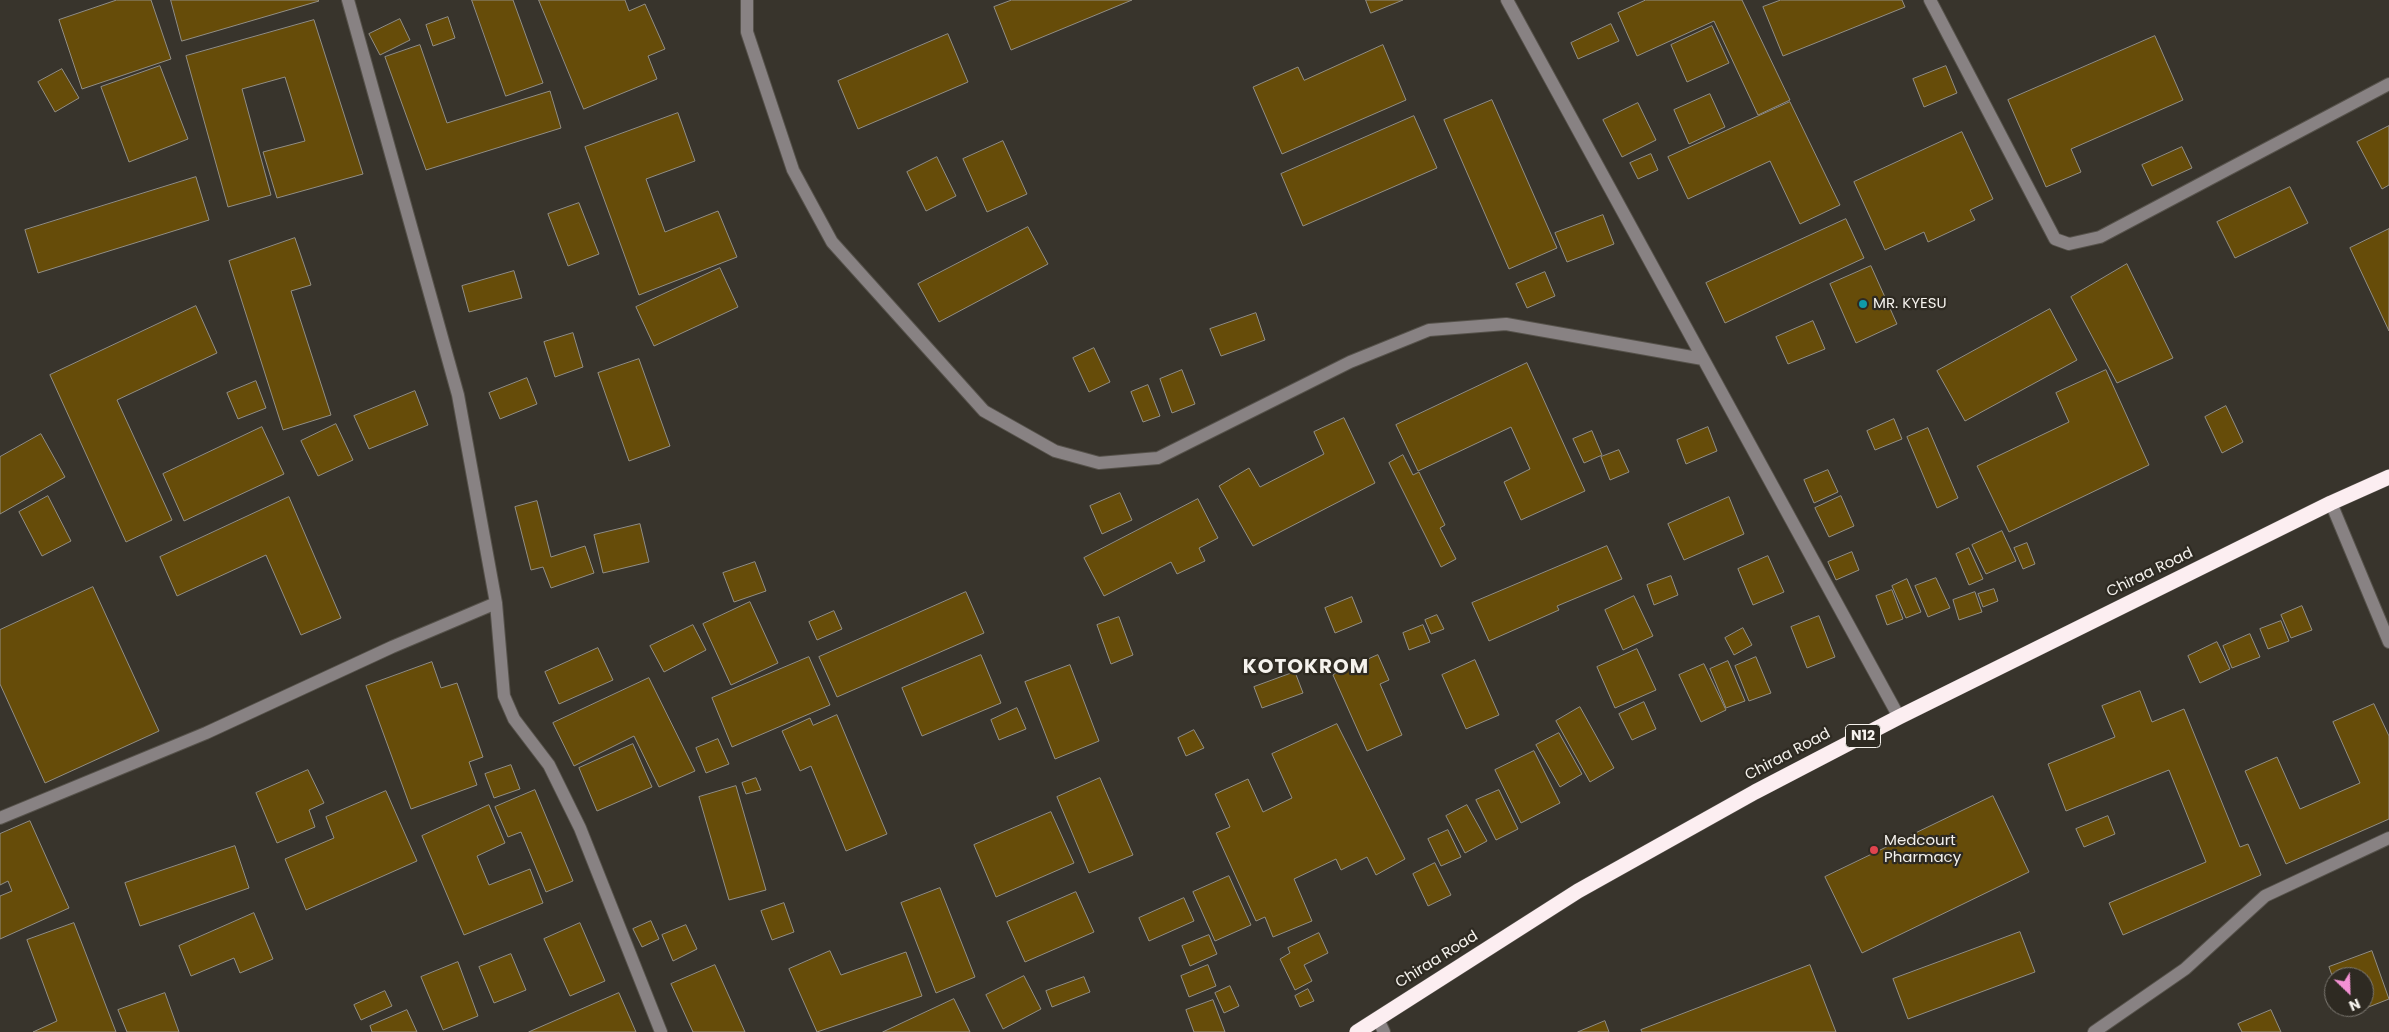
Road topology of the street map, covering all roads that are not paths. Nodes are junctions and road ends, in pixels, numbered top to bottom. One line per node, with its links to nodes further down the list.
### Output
1 (348, 0): 9 (street)
2 (747, 0): 6 (street)
3 (1507, 0): 6 (street)
4 (1930, 0): 5 (street)
5 (2389, 84)
6 (1703, 359): 11 (street)
7 (2389, 477): 8 (highway, Chiraa Road / N12)
8 (2331, 503): 10 (street); 11 (highway, Chiraa Road / N12)
9 (496, 603): 12 (street); 15 (street)
10 (2389, 642)
11 (1899, 717): 14 (highway, Chiraa Road / N12)
12 (0, 818)
13 (2389, 838): 17 (street)
14 (1381, 1025): 16 (highway, Chiraa Road / N12)
15 (661, 1032)
16 (1357, 1032)
17 (2094, 1032)

